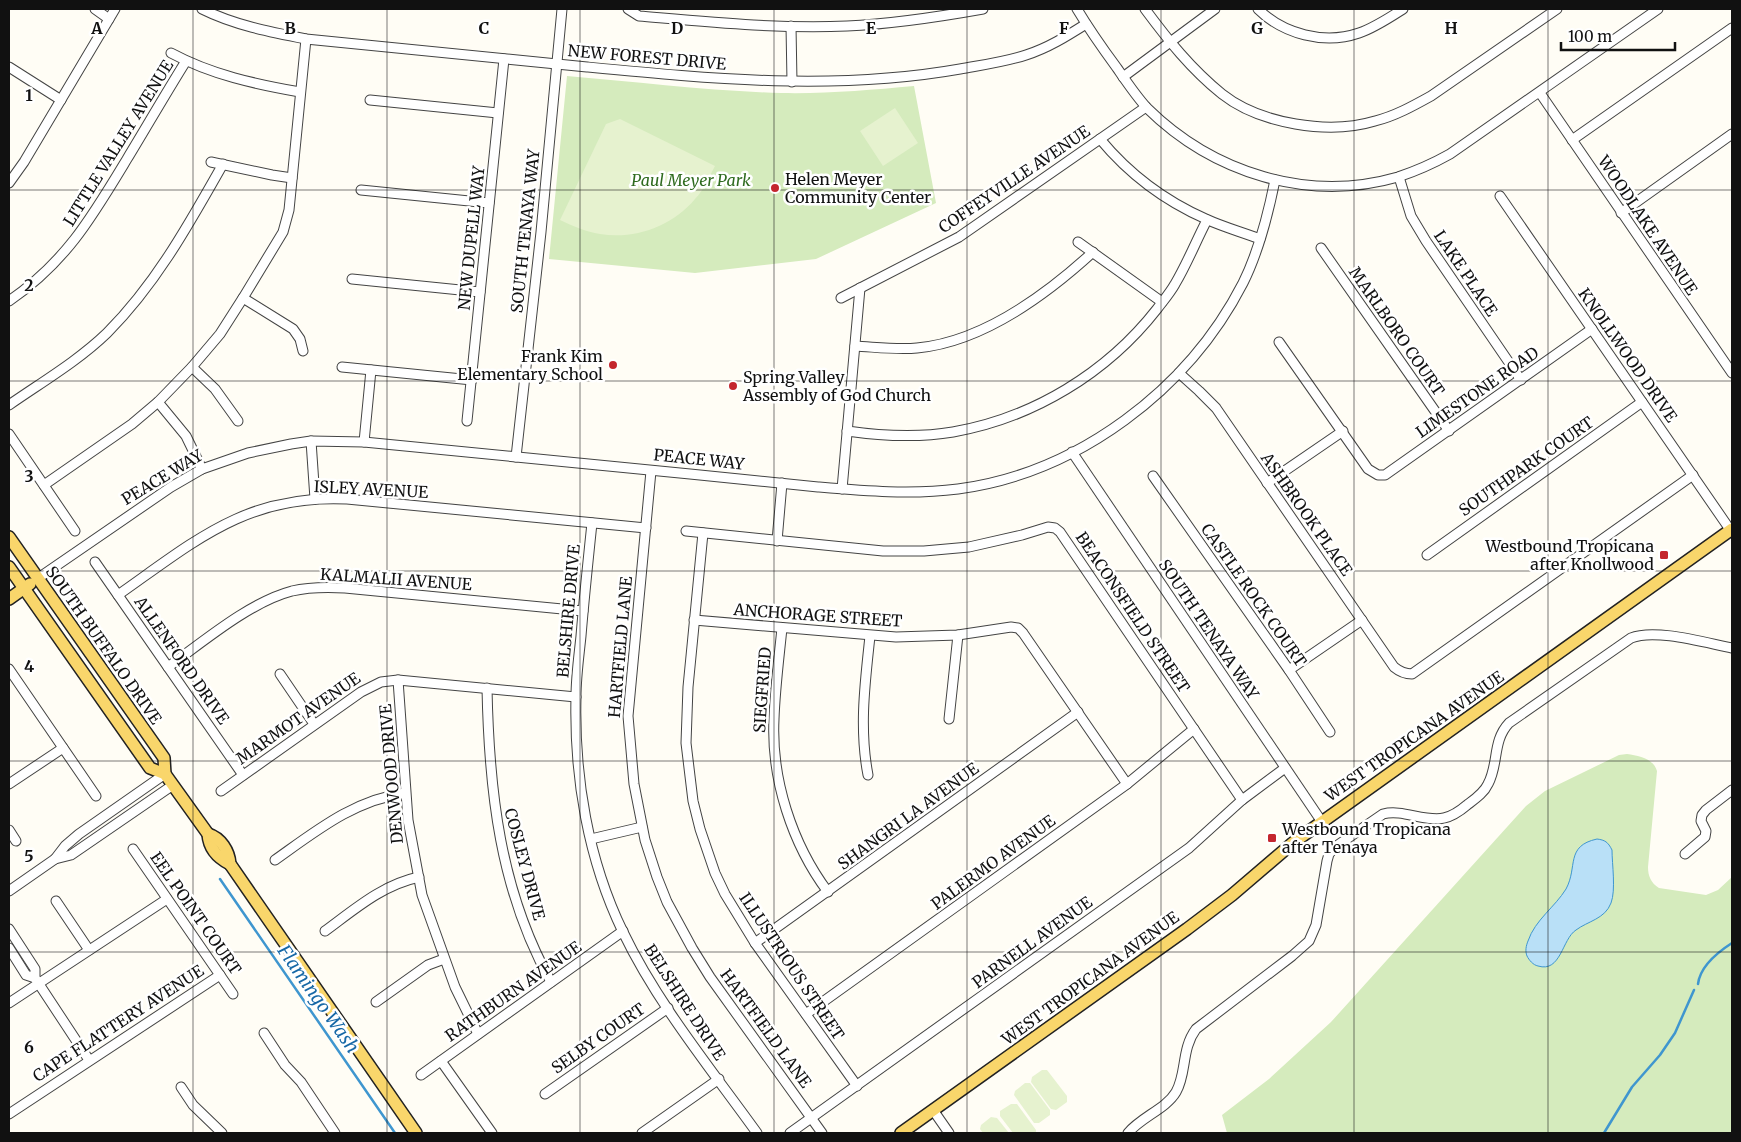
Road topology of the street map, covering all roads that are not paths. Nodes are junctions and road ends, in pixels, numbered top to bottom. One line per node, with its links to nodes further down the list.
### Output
1 (94, 9): 14 (street)
2 (115, 9): 14 (street)
3 (202, 9): 18 (street, NEW FOREST DRIVE)
4 (562, 9): 23 (street, SOUTH TENAYA WAY)
5 (628, 9): 16 (street)
6 (983, 9): 16 (street)
7 (1076, 9): 15 (street)
8 (1145, 9): 19 (street)
9 (1215, 9): 19 (street)
10 (1258, 9): 11 (street)
11 (1403, 9)
12 (1557, 9): 19 (street)
13 (1658, 9): 28 (street)
14 (109, 19): 29 (street)
15 (1086, 24): 25 (street); 26 (street, NEW FOREST DRIVE)
16 (791, 26): 26 (street)
17 (1732, 28): 35 (street)
18 (306, 39): 21 (street, NEW FOREST DRIVE); 27 (street)
19 (1170, 42): 25 (street)
20 (171, 53): 22 (street)
21 (504, 59): 23 (street, NEW FOREST DRIVE); 32 (street, NEW DUPELL WAY)
22 (186, 61): 27 (street); 56 (street, LITTLE VALLEY AVENUE)
23 (556, 64): 26 (street, NEW FOREST DRIVE); 81 (street, SOUTH TENAYA WAY)
24 (9, 67): 29 (street)
25 (1123, 77): 31 (street)
26 (792, 82)
27 (300, 92): 39 (street)
28 (1540, 93): 35 (street, WOODLAKE AVENUE); 38 (street)
29 (61, 100): 41 (street)
30 (370, 100): 32 (street)
31 (1146, 107): 34 (street, COFFEYVILLE AVENUE); 40 (street)
32 (498, 113): 44 (street, NEW DUPELL WAY)
33 (1732, 134): 45 (street)
34 (1100, 140): 46 (street); 52 (street, COFFEYVILLE AVENUE)
35 (1572, 140): 45 (street, WOODLAKE AVENUE)
36 (211, 162): 37 (street)
37 (223, 164): 39 (street); 71 (street)
38 (1399, 177): 40 (street); 68 (street, LAKE PLACE)
39 (292, 178): 54 (street)
40 (1275, 180): 47 (street, PEACE WAY)
41 (9, 183)
42 (361, 190): 44 (street)
43 (1500, 196): 58 (street, KNOLLWOOD DRIVE)
44 (489, 203): 53 (street, NEW DUPELL WAY)
45 (1621, 212): 66 (street, WOODLAKE AVENUE)
46 (1207, 220): 47 (street); 57 (street)
47 (1260, 239): 65 (street, PEACE WAY)
48 (1078, 242): 50 (street)
49 (1321, 248): 76 (street, MARLBORO COURT)
50 (1093, 252): 57 (street); 60 (street)
51 (352, 279): 53 (street)
52 (860, 288): 55 (street, COFFEYVILLE AVENUE); 60 (street)
53 (480, 292): 67 (street, NEW DUPELL WAY)
54 (244, 298): 61 (street); 62 (street)
55 (841, 298)
56 (9, 301)
57 (1162, 302): 74 (street)
58 (1592, 329): 68 (street, LIMESTONE ROAD); 70 (street, KNOLLWOOD DRIVE)
59 (1279, 342): 75 (street)
60 (855, 346): 74 (street)
61 (303, 351)
62 (192, 366): 69 (street); 72 (street)
63 (342, 367): 64 (street)
64 (371, 370): 67 (street); 79 (street)
65 (1179, 373): 80 (street, PEACE WAY); 87 (street, ASHBROOK PLACE)
66 (1732, 374)
67 (472, 380): 73 (street, NEW DUPELL WAY)
68 (1521, 380): 76 (street, LIMESTONE ROAD)
69 (158, 402): 82 (street); 88 (street)
70 (1642, 402): 84 (street, KNOLLWOOD DRIVE); 99 (street, SOUTHPARK COURT)
71 (9, 405)
72 (238, 421)
73 (467, 421)
74 (847, 431): 89 (street)
75 (1342, 431): 76 (street, LIMESTONE ROAD); 87 (street)
76 (1449, 431)
77 (9, 434): 88 (street)
78 (311, 441): 79 (street, PEACE WAY); 82 (street, PEACE WAY); 90 (street)
79 (364, 442): 81 (street, PEACE WAY)
80 (1072, 452): 89 (street, PEACE WAY); 126 (street, SOUTH TENAYA WAY)
81 (516, 457): 83 (street, PEACE WAY)
82 (202, 469): 102 (street, PEACE WAY)
83 (652, 470): 86 (street, PEACE WAY); 92 (street, HARTFIELD LANE)
84 (1693, 475): 93 (street, KNOLLWOOD DRIVE); 108 (street, ASHBROOK PLACE)
85 (1153, 476): 114 (street, CASTLE ROCK COURT)
86 (782, 483): 89 (street, PEACE WAY); 98 (street)
87 (1267, 483): 108 (street, ASHBROOK PLACE)
88 (44, 485): 94 (street)
89 (842, 489)
90 (314, 499): 91 (street, ISLEY AVENUE); 104 (street, ISLEY AVENUE)
91 (592, 523): 92 (street, ISLEY AVENUE); 106 (street, BELSHIRE DRIVE)
92 (646, 528): 139 (street, HARTFIELD LANE)
93 (1731, 530): 138 (main road, WEST TROPICANA AVENUE)
94 (75, 531)
95 (686, 531): 96 (street, BEACONSFIELD STREET)
96 (703, 533): 98 (street, BEACONSFIELD STREET); 107 (street, ILLUSTRIOUS STREET)
97 (9, 537): 102 (main road, SOUTH BUFFALO DRIVE)
98 (777, 541): 123 (street, BEACONSFIELD STREET)
99 (1427, 555)
100 (96, 562): 104 (street, ALLENFORD DRIVE)
101 (9, 567): 103 (main road, SOUTH BUFFALO DRIVE)
102 (37, 579): 103 (main road, PEACE WAY); 127 (main road, SOUTH BUFFALO DRIVE)
103 (24, 589): 105 (main road, PEACE WAY); 127 (main road, SOUTH BUFFALO DRIVE)
104 (118, 595): 113 (street, ALLENFORD DRIVE)
105 (9, 599)
106 (583, 610): 113 (street, KALMALII AVENUE); 119 (street, BELSHIRE DRIVE)
107 (694, 620): 109 (street, ANCHORAGE STREET); 155 (street, ILLUSTRIOUS STREET)
108 (1362, 620): 114 (street)
109 (782, 628): 111 (street, ANCHORAGE STREET); 149 (street, SIEGFRIED)
110 (958, 635): 111 (street, ANCHORAGE STREET); 120 (street, ANCHORAGE STREET); 121 (street)
111 (870, 636): 129 (street)
112 (1732, 648): 189 (street)
113 (168, 666): 128 (street, ALLENFORD DRIVE)
114 (1289, 670): 124 (street, CASTLE ROCK COURT)
115 (9, 671): 125 (street)
116 (280, 674): 122 (street)
117 (398, 680): 118 (street, MARMOT AVENUE); 122 (street, MARMOT AVENUE); 135 (street, DENWOOD DRIVE)
118 (487, 688): 119 (street, MARMOT AVENUE); 161 (street, COSLEY DRIVE)
119 (576, 697): 141 (street, BELSHIRE DRIVE)
120 (1078, 712): 131 (street, ANCHORAGE STREET); 149 (street, SHANGRI LA AVENUE)
121 (950, 719)
122 (314, 724): 128 (street, MARMOT AVENUE)
123 (1194, 729): 131 (street, PALERMO AVENUE); 137 (street, BEACONSFIELD STREET)
124 (1330, 732)
125 (63, 748): 130 (street); 136 (street)
126 (1285, 768): 137 (street, PARNELL AVENUE); 138 (street, SOUTH TENAYA WAY)
127 (165, 774): 132 (main road, SOUTH BUFFALO DRIVE); 145 (street)
128 (243, 775): 134 (street, MARMOT AVENUE)
129 (868, 775)
130 (9, 784)
131 (1127, 784): 166 (street, PALERMO AVENUE)
132 (172, 785): 145 (street); 181 (main road, SOUTH BUFFALO DRIVE)
133 (1732, 790): 144 (street)
134 (221, 791)
135 (405, 793): 146 (street); 147 (street, DENWOOD DRIVE)
136 (96, 796)
137 (1242, 800): 173 (street, PARNELL AVENUE)
138 (1322, 822): 176 (main road, WEST TROPICANA AVENUE)
139 (642, 827): 141 (street); 178 (street, HARTFIELD LANE)
140 (9, 830): 142 (street)
141 (590, 839): 154 (street, BELSHIRE DRIVE)
142 (16, 841)
143 (134, 849): 150 (street, EEL POINT COURT)
144 (1685, 854)
145 (55, 859): 148 (street)
146 (275, 860)
147 (419, 877): 153 (street); 158 (street, DENWOOD DRIVE)
148 (9, 891)
149 (828, 892): 155 (street, SHANGRI LA AVENUE)
150 (167, 898): 157 (street); 159 (street, EEL POINT COURT)
151 (56, 901): 157 (street)
152 (9, 929): 160 (street)
153 (325, 931)
154 (623, 931): 161 (street, RATHBURN AVENUE); 165 (street, BELSHIRE DRIVE)
155 (755, 943): 166 (street, ILLUSTRIOUS STREET)
156 (9, 948): 160 (street)
157 (89, 950): 160 (street)
158 (444, 959): 163 (street); 168 (street, DENWOOD DRIVE)
159 (220, 975): 162 (street, EEL POINT COURT); 169 (street, CAPE FLATTERY AVENUE)
160 (37, 981): 164 (street); 169 (street)
161 (551, 982): 168 (street, RATHBURN AVENUE)
162 (233, 994)
163 (376, 1002)
164 (9, 1003)
165 (668, 1008): 172 (street, BELSHIRE DRIVE); 175 (street, SELBY COURT)
166 (806, 1014): 173 (street, ILLUSTRIOUS STREET)
167 (264, 1033): 180 (street)
168 (478, 1034): 170 (street, RATHBURN AVENUE)
169 (89, 1060): 177 (street, CAPE FLATTERY AVENUE)
170 (441, 1060): 171 (street, RATHBURN AVENUE); 182 (street)
171 (422, 1075)
172 (718, 1079): 183 (street); 184 (street, BELSHIRE DRIVE)
173 (857, 1086): 178 (street, PARNELL AVENUE)
174 (181, 1087): 179 (street)
175 (545, 1094)
176 (933, 1110): 187 (main road, WEST TROPICANA AVENUE); 188 (street)
177 (9, 1114)
178 (812, 1118): 185 (street, PARNELL AVENUE); 186 (street, HARTFIELD LANE)
179 (222, 1133)
180 (335, 1133)
181 (416, 1133)
182 (492, 1133)
183 (642, 1133)
184 (757, 1133)
185 (790, 1133)
186 (822, 1133)
187 (901, 1133)
188 (949, 1133)
189 (1128, 1133)

